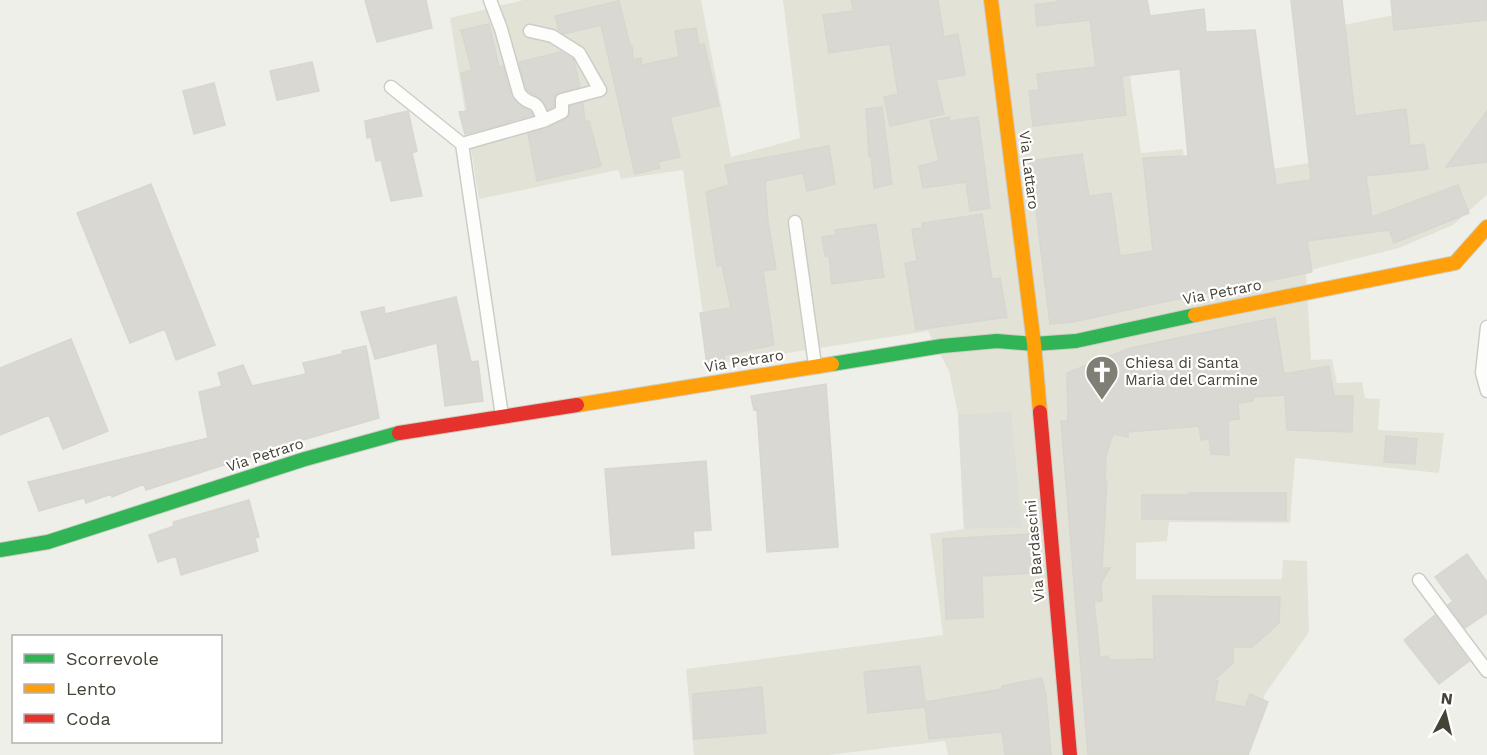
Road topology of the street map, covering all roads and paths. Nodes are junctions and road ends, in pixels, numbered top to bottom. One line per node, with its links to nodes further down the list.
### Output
1 (490, 0): 5 (lane)
2 (991, 0): 10 (street, Via Lattaro)
3 (530, 31): 5 (lane)
4 (392, 87): 6 (lane)
5 (543, 121): 6 (lane)
6 (462, 144): 13 (lane)
7 (795, 222): 11 (lane)
8 (1487, 227): 10 (street, Via Petraro)
9 (1487, 327): 12 (lane)
10 (1034, 344): 11 (street, Via Petraro); 17 (street, Via Bardascini)
11 (815, 366): 13 (street, Via Petraro)
12 (1487, 391)
13 (502, 417): 14 (street, Via Petraro)
14 (0, 550)
15 (1419, 580): 16 (lane)
16 (1487, 671)
17 (1070, 755)

